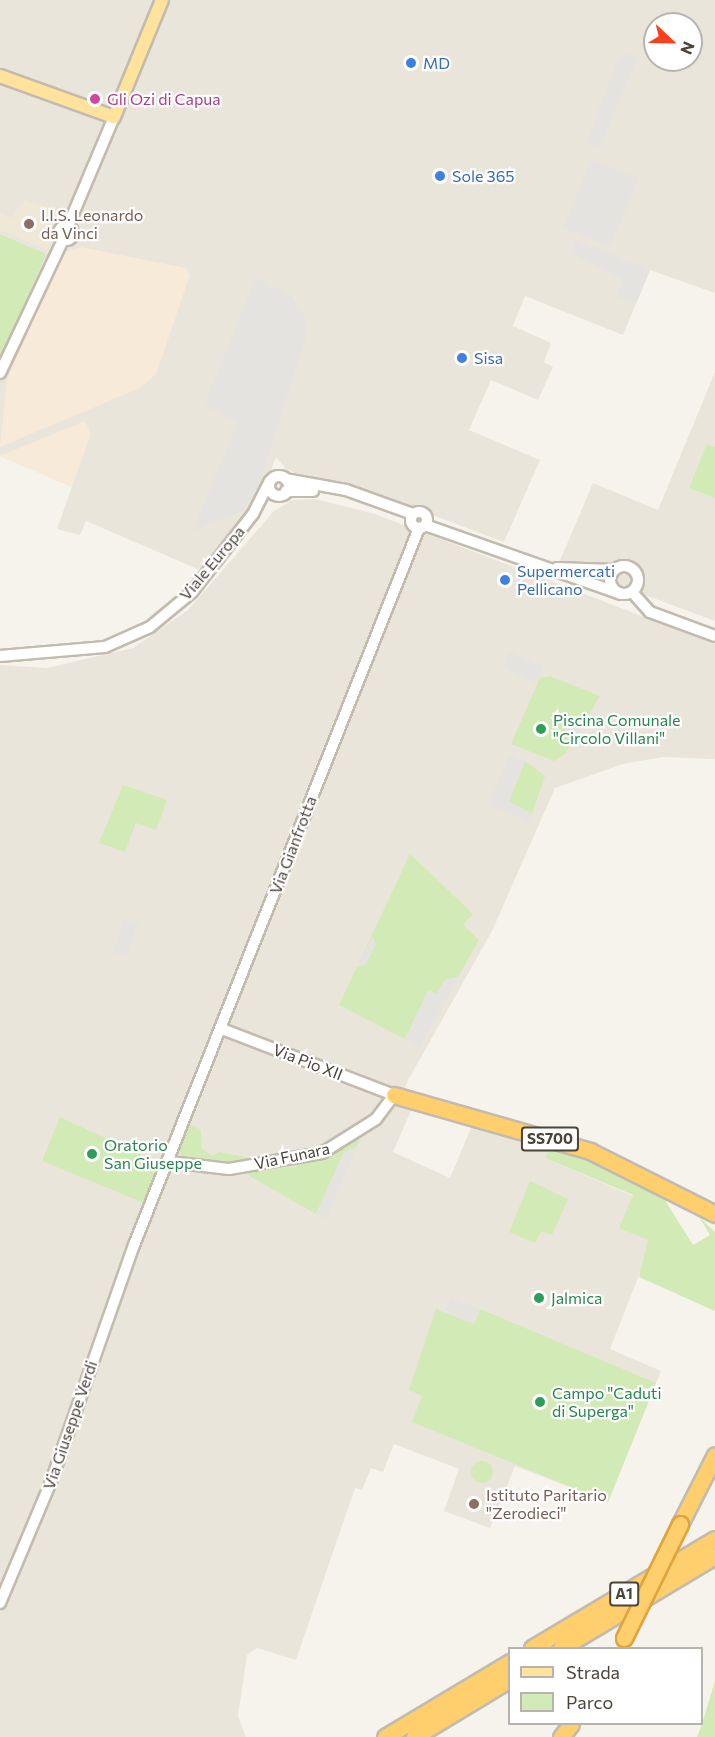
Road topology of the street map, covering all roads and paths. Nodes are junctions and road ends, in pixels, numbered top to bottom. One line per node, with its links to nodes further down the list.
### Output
1 (162, 0): 3 (main road)
2 (0, 76): 3 (main road)
3 (114, 117): 4 (street)
4 (0, 373)
5 (285, 478): 6 (street); 7 (street); 9 (street)
6 (270, 481): 7 (street); 8 (street, Viale Europa)
7 (282, 493): 8 (street, Viale Europa); 9 (street)
8 (253, 514): 14 (street, Viale Europa)
9 (412, 516): 10 (street)
10 (424, 524): 11 (street); 12 (street); 15 (street, Via Gianfrotta)
11 (613, 570): 12 (street); 12 (street)
12 (626, 593): 13 (street)
13 (715, 636)
14 (0, 656)
15 (222, 1029): 16 (street, Via Pio XII); 17 (street, Via Gianfrotta)
16 (394, 1095): 17 (street, Via Funara); 18 (highway, SS700)
17 (170, 1162): 25 (street, Via Giuseppe Verdi)
18 (699, 1205): 19 (highway); 20 (highway, SS700); 21 (highway)
19 (715, 1208)
20 (715, 1214)
21 (715, 1222)
22 (714, 1457): 26 (highway, bridge)
23 (715, 1539): 27 (highway, A1)
24 (715, 1556): 28 (highway, A1)
25 (0, 1603)
26 (621, 1643)
27 (534, 1647)
28 (563, 1647)
29 (508, 1663): 31 (highway)
30 (508, 1680): 32 (highway)
31 (385, 1737)
32 (414, 1737)

